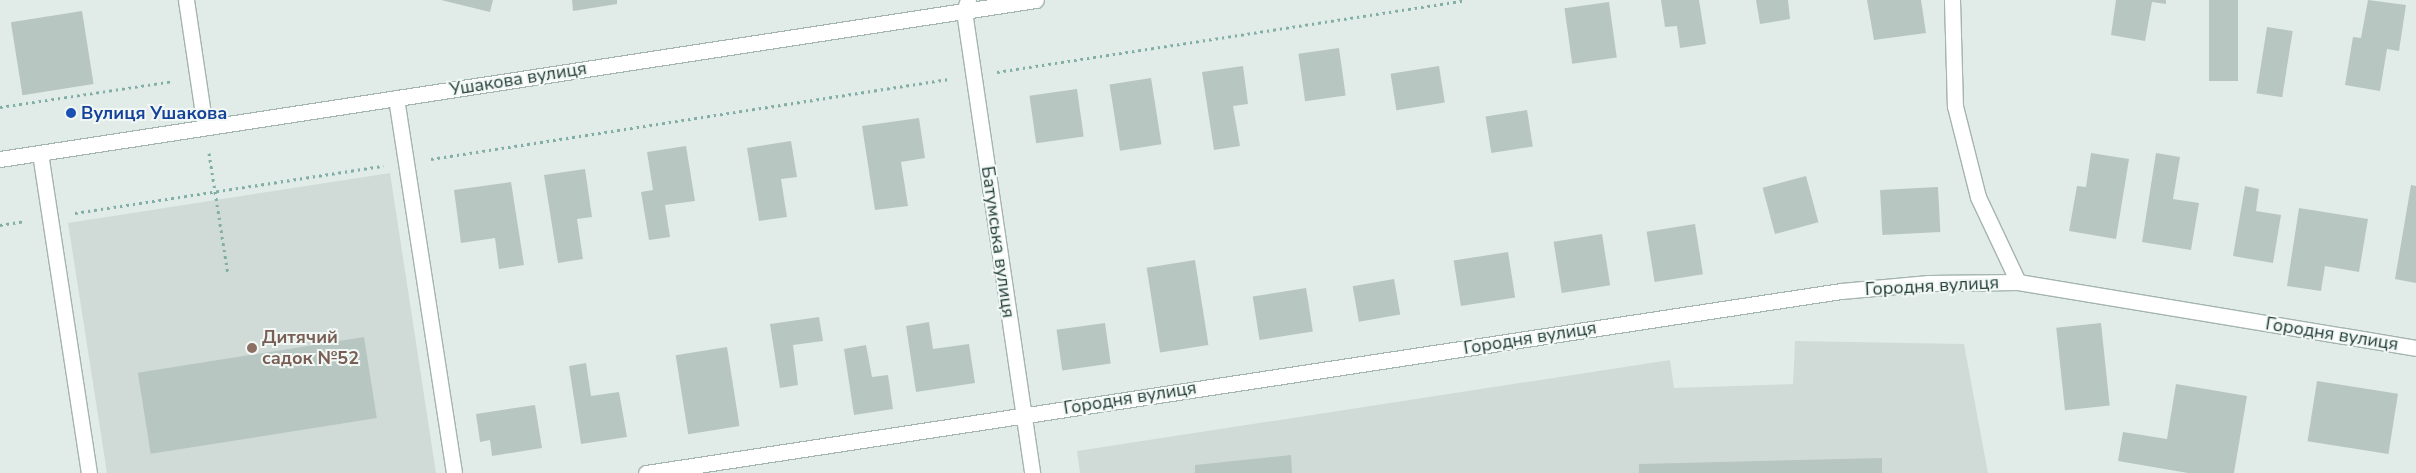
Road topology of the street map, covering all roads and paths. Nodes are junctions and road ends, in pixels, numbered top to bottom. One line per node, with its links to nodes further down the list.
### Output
1 (186, 0): 7 (street)
2 (1036, 0): 5 (street, Ушакова вулиця)
3 (1466, 0): 6 (path)
4 (1952, 0): 18 (street)
5 (966, 5): 6 (street, Батумська вулиця); 8 (street, Ушакова вулиця)
6 (974, 75): 13 (path); 20 (street, Батумська вулиця)
7 (198, 77): 9 (path); 10 (street)
8 (396, 98): 10 (street, Ушакова вулиця); 13 (street)
9 (0, 107)
10 (205, 127): 11 (street, Ушакова вулиця); 14 (path)
11 (40, 153): 12 (street, Ушакова вулиця); 15 (street)
12 (0, 159)
13 (406, 162): 14 (path); 22 (street)
14 (215, 192): 15 (path); 17 (path)
15 (49, 217): 16 (path); 21 (street)
16 (0, 225)
17 (228, 275)
18 (2018, 282): 19 (street, Городня вулиця); 20 (street, Городня вулиця)
19 (2416, 348)
20 (1023, 414): 23 (street, Городня вулиця); 24 (street, Батумська вулиця)
21 (89, 473)
22 (454, 473)
23 (646, 473)
24 (1032, 473)

